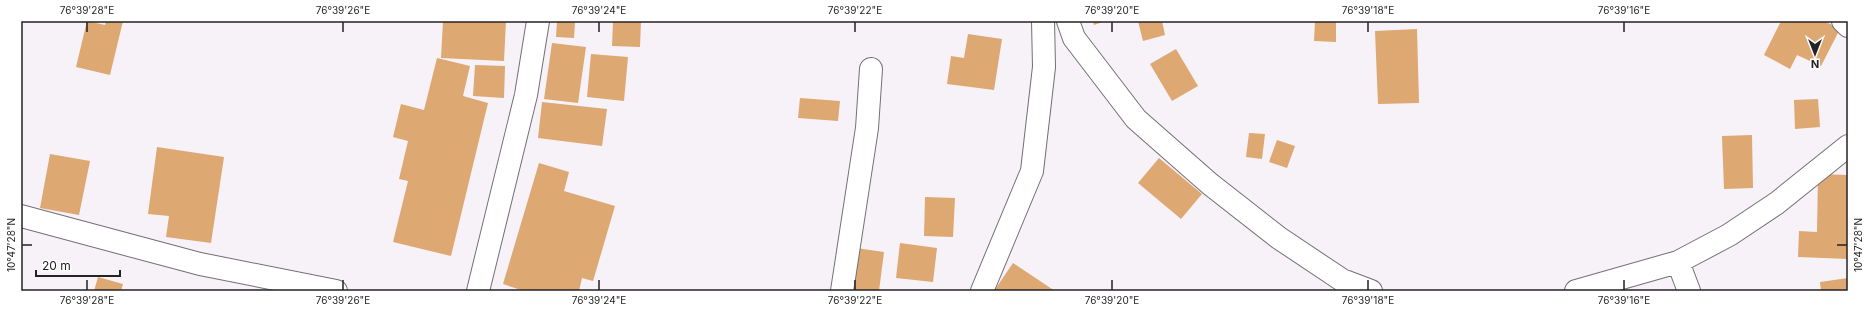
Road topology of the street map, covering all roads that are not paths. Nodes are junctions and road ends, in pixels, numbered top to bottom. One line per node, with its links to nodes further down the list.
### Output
1 (538, 21): 11 (street)
2 (1043, 21): 13 (street)
3 (1068, 21): 14 (street)
4 (1843, 21): 5 (street)
5 (1848, 26)
6 (871, 69): 12 (street)
7 (1848, 146): 9 (street)
8 (21, 216): 10 (street)
9 (1678, 262): 15 (street); 16 (street)
10 (336, 291)
11 (478, 291)
12 (842, 291)
13 (982, 291)
14 (1371, 291)
15 (1576, 291)
16 (1689, 291)

